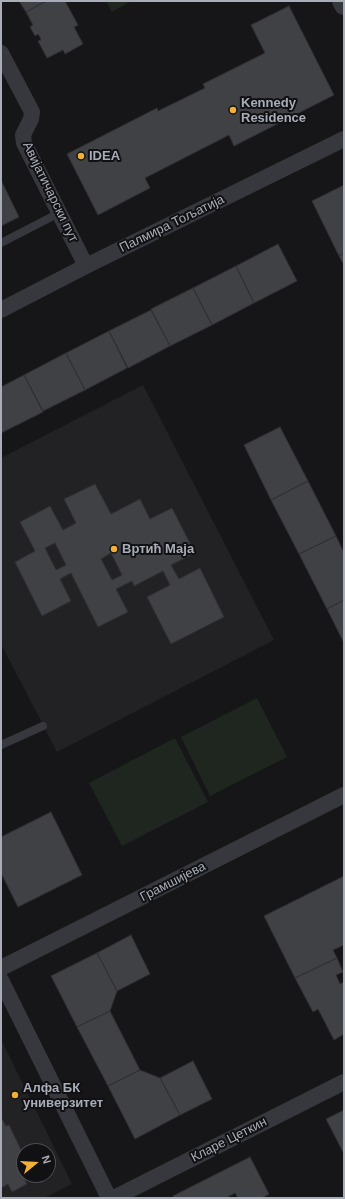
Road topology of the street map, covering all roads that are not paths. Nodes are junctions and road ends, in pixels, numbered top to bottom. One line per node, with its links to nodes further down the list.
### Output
1 (342, 1): 2 (street)
2 (344, 5)
3 (1, 53): 5 (street, Авијатичарски пут)
4 (344, 139): 7 (street, Палмира Тољатија)
5 (59, 213): 6 (lane); 7 (street, Авијатичарски пут)
6 (1, 243)
7 (86, 266): 8 (street, Палмира Тољатија)
8 (1, 310)
9 (43, 726): 10 (lane)
10 (1, 746)
11 (344, 795): 12 (street, Грамшијева)
12 (1, 968)
13 (1, 980): 15 (street)
14 (344, 1082): 16 (street, Кларе Цеткин)
15 (109, 1198)
16 (114, 1198)

